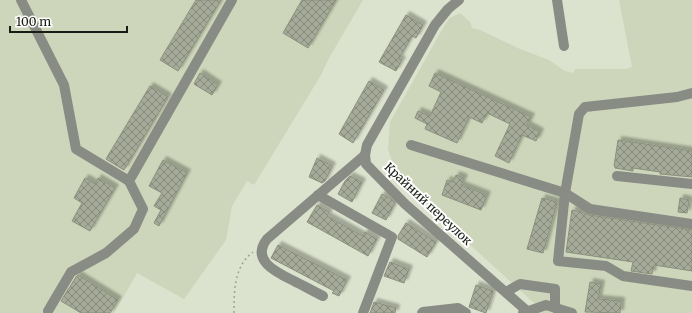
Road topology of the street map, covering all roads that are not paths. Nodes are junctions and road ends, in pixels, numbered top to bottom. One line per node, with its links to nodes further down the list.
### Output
1 (21, 0): 10 (street)
2 (232, 0): 10 (street)
3 (459, 0): 8 (street)
4 (557, 0): 5 (street)
5 (564, 46)
6 (692, 93): 12 (street)
7 (411, 145): 12 (street)
8 (365, 155): 13 (street); 16 (street, Крайний переулок)
9 (617, 176): 11 (street)
10 (129, 181): 19 (street)
11 (692, 184)
12 (565, 193): 14 (street); 15 (street)
13 (318, 195): 17 (street); 21 (street)
14 (692, 224)
15 (692, 286)
16 (506, 292): 18 (street); 20 (street, Крайний переулок)
17 (323, 296)
18 (555, 308): 20 (street); 24 (street)
19 (48, 310)
20 (525, 312)
21 (363, 313)
22 (422, 313): 23 (street)
23 (466, 313)
24 (572, 313)

